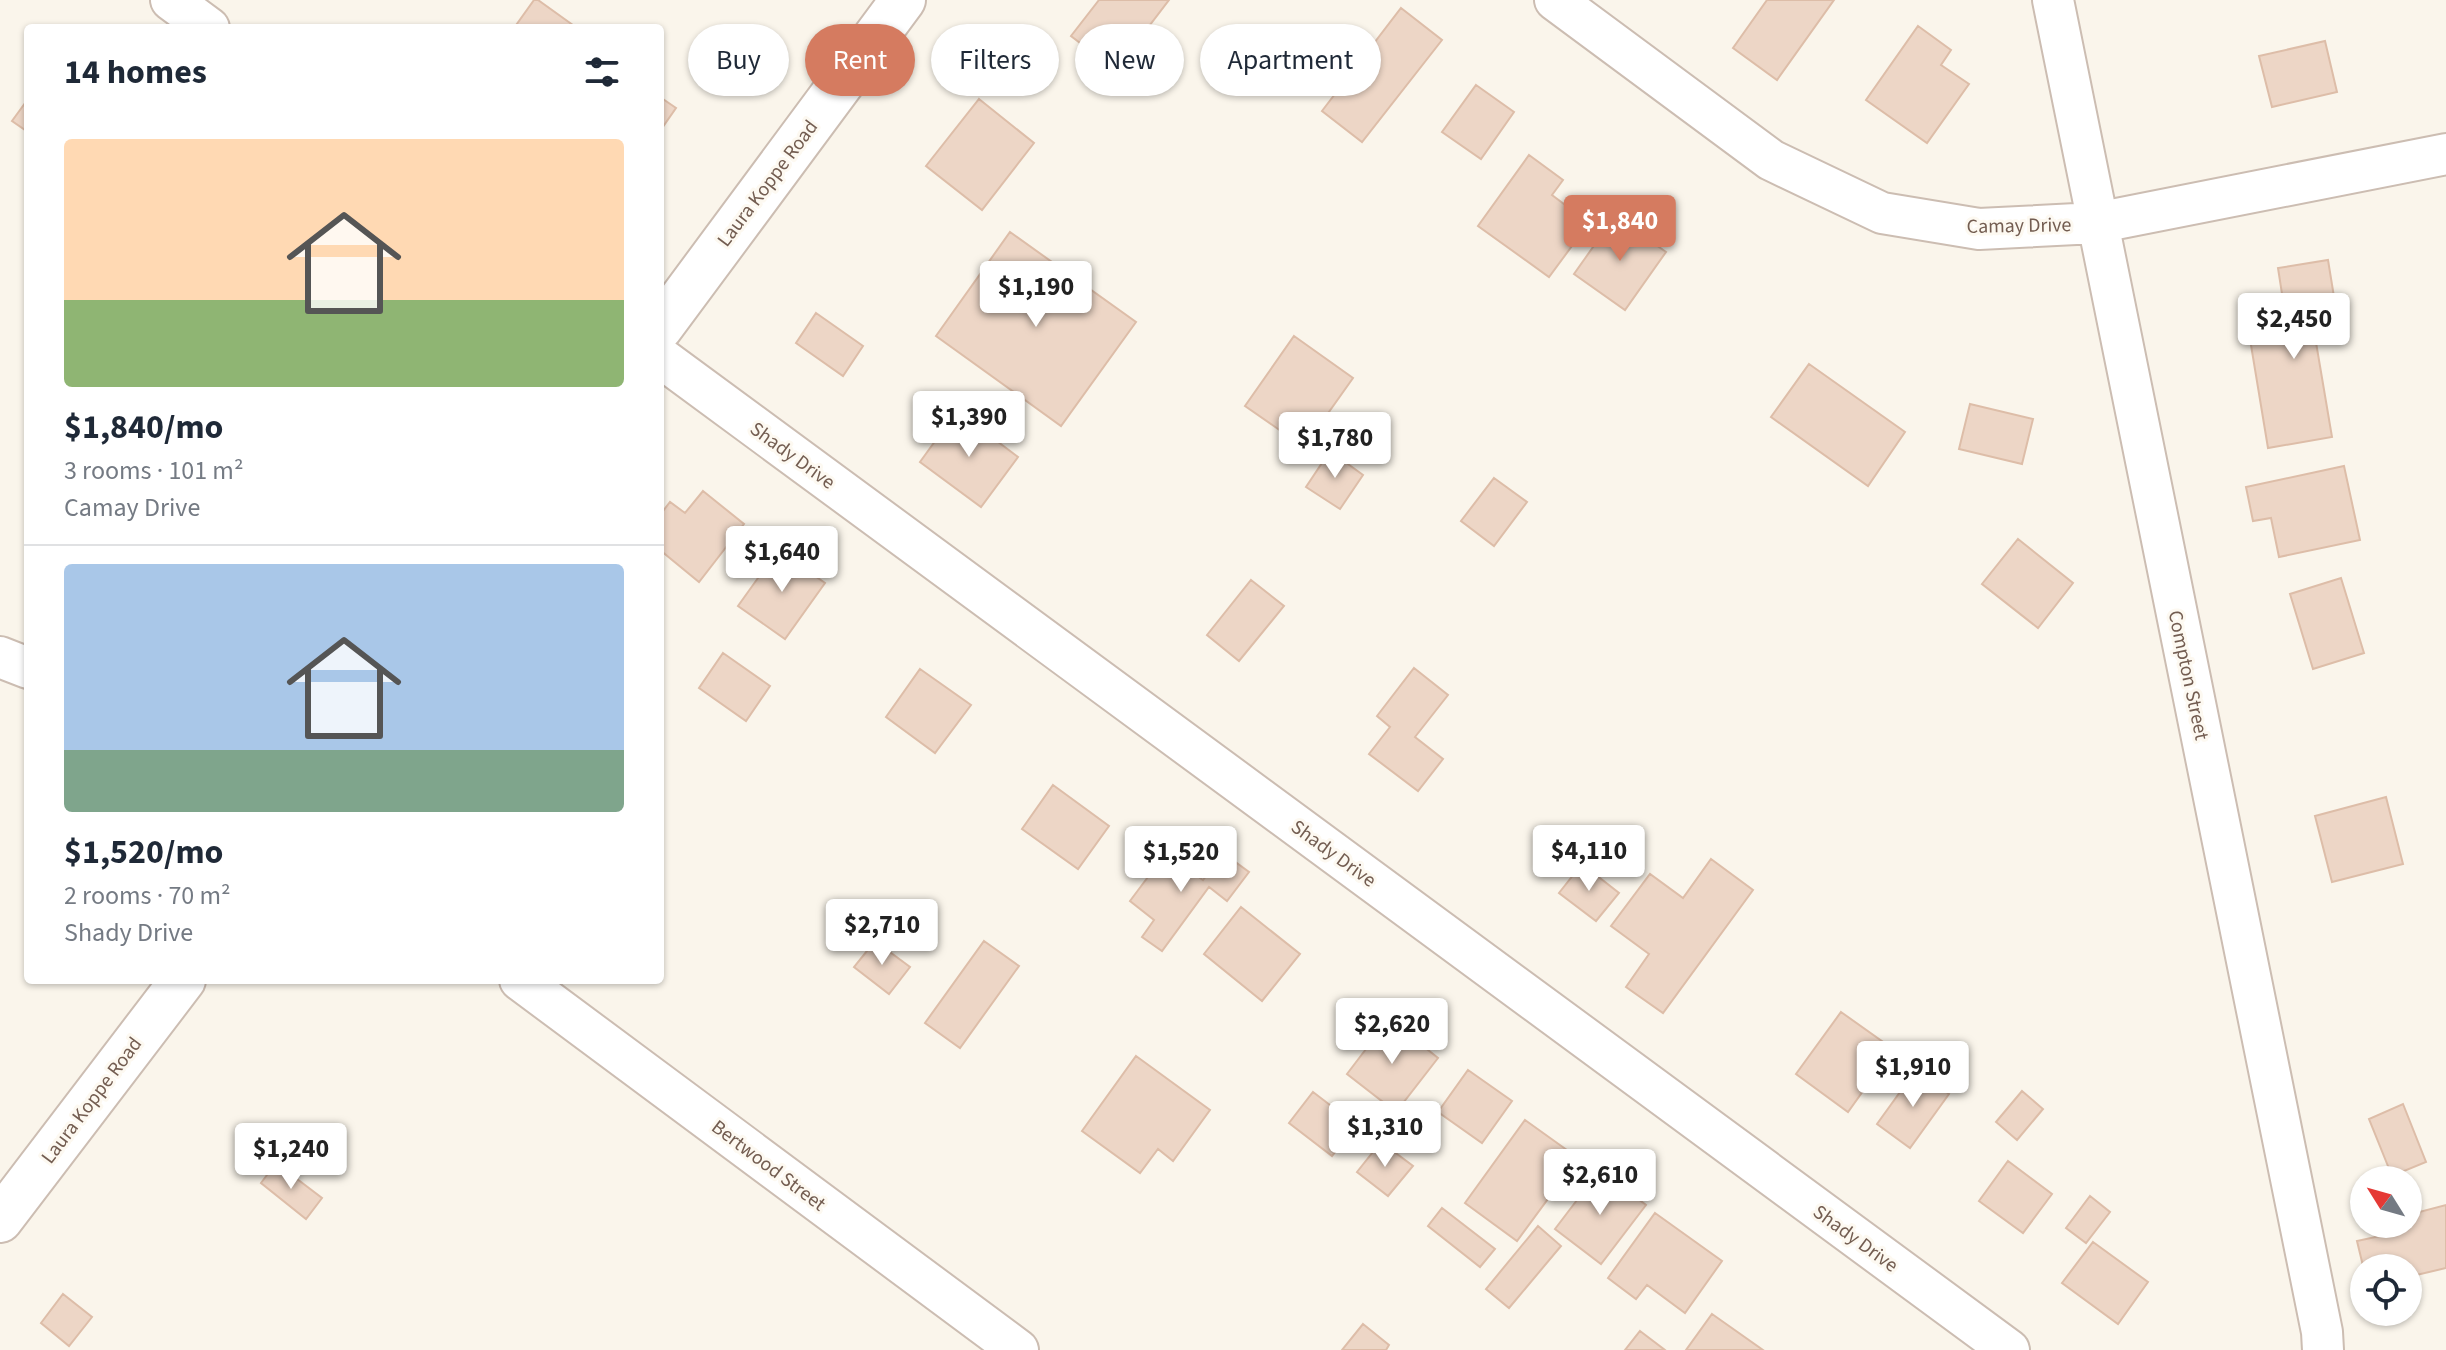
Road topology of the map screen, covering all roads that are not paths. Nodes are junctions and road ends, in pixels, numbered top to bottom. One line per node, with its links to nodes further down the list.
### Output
1 (171, 0): 5 (street)
2 (903, 0): 8 (street, Laura Koppe Road)
3 (1555, 0): 7 (street, Camay Drive)
4 (2053, 0): 7 (street, Compton Street)
5 (204, 24)
6 (2446, 154): 7 (street, Camay Drive)
7 (2096, 223): 17 (street, Compton Street)
8 (664, 323)
9 (664, 360): 16 (street, Shady Drive)
10 (0, 657): 11 (street)
11 (24, 666)
12 (180, 984): 14 (street, Laura Koppe Road)
13 (525, 984): 15 (street, Bertwood Street)
14 (0, 1220)
15 (1018, 1350)
16 (2009, 1350)
17 (2323, 1350)

